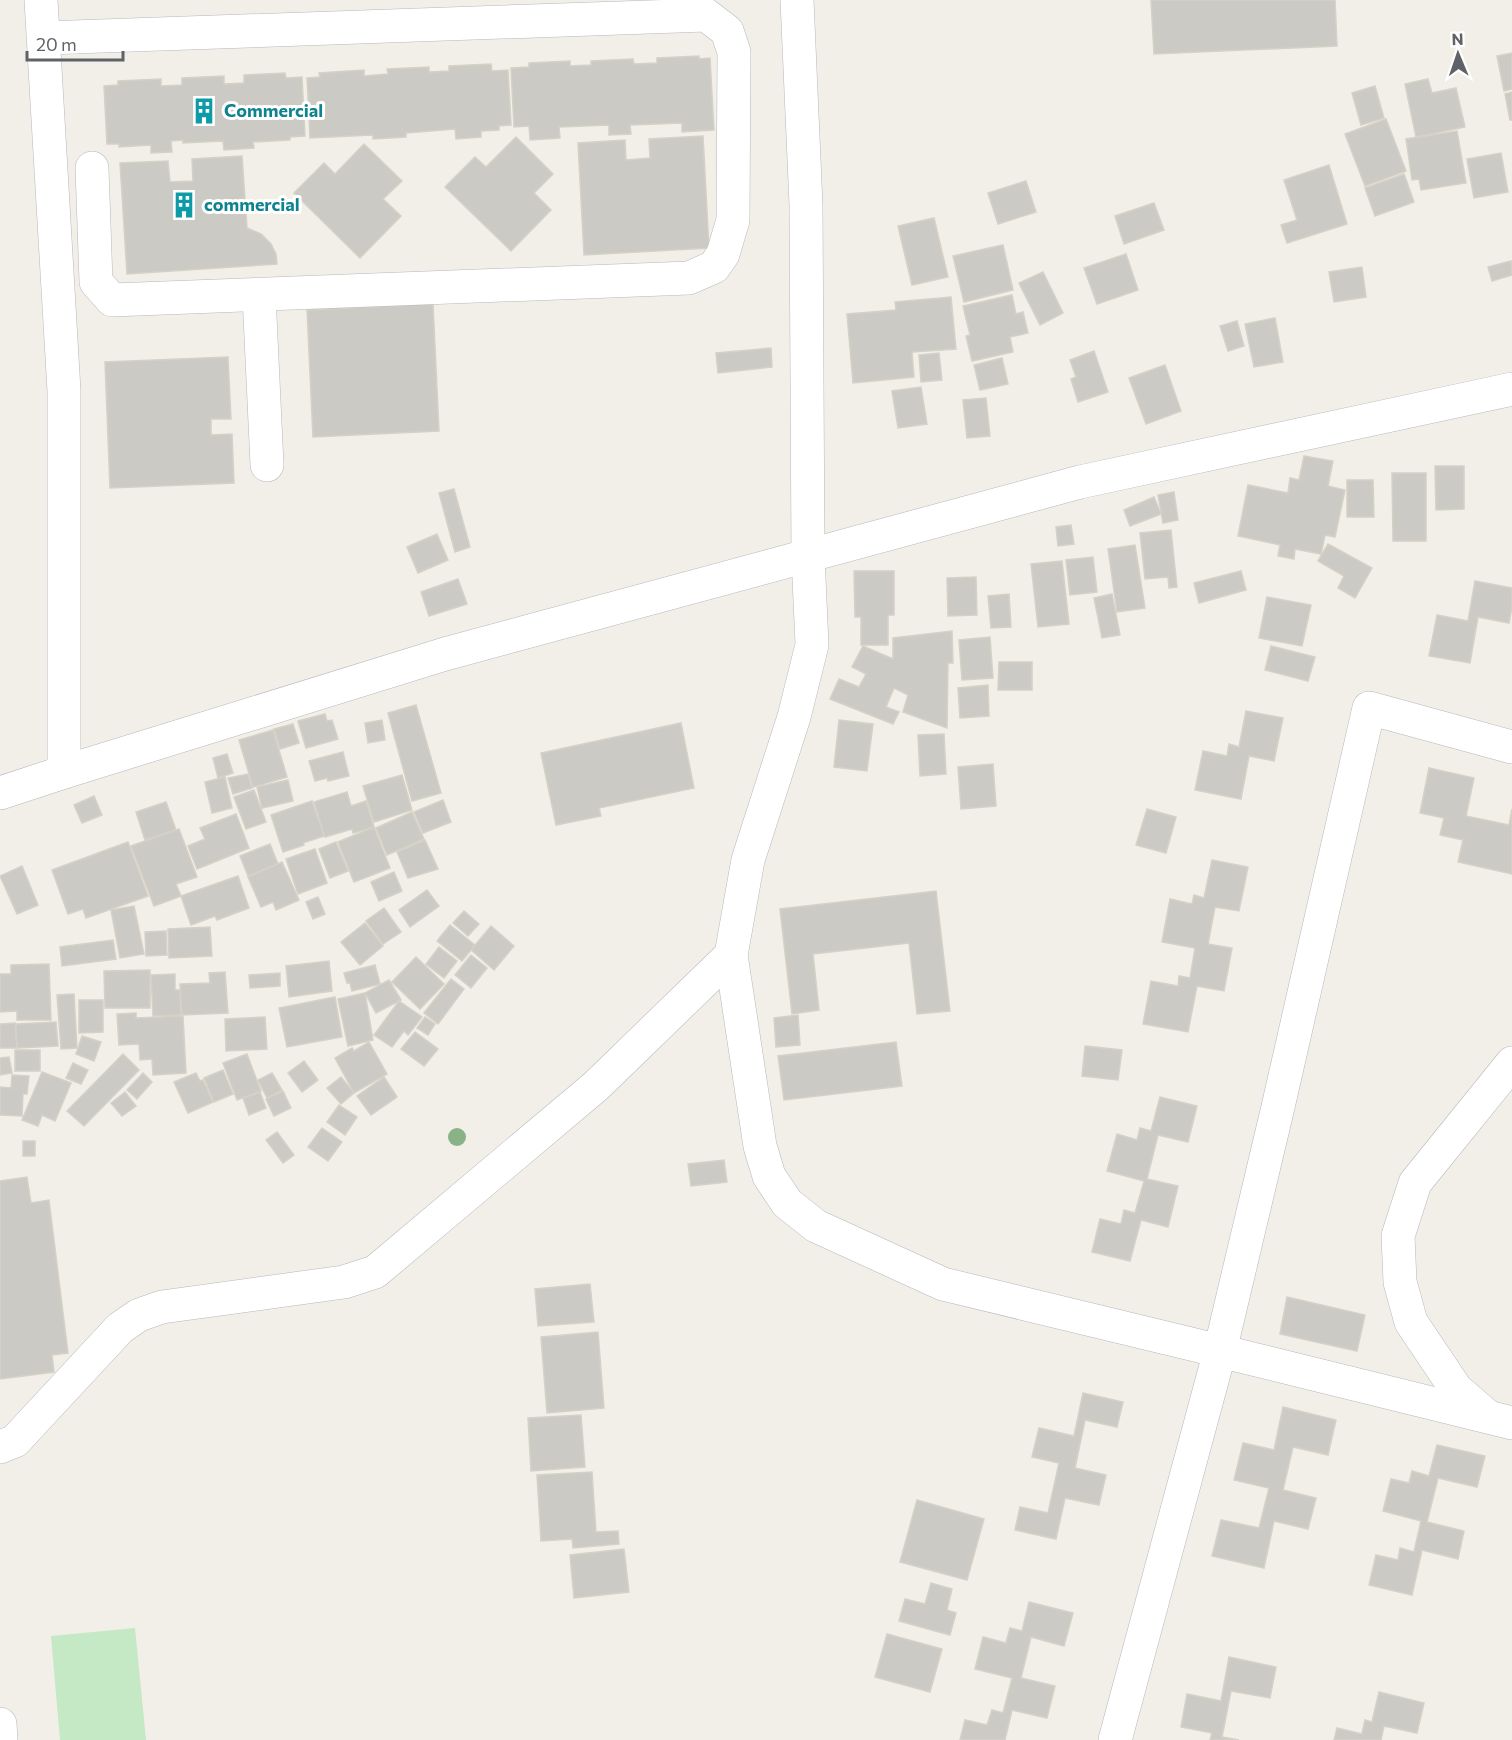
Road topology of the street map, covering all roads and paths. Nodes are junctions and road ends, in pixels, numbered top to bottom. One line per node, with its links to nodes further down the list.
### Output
1 (41, 0): 3 (street)
2 (797, 0): 8 (street)
3 (44, 38): 5 (street); 10 (street)
4 (92, 168): 5 (street)
5 (259, 295): 7 (street)
6 (1512, 389): 8 (street)
7 (267, 465)
8 (808, 556): 10 (street); 12 (street)
9 (1512, 747): 14 (street)
10 (64, 772): 11 (street)
11 (0, 794)
12 (731, 955): 14 (street); 16 (street)
13 (1512, 1063): 15 (street)
14 (1220, 1351): 15 (street); 19 (street)
15 (1501, 1421)
16 (0, 1447)
17 (0, 1724): 18 (street)
18 (1, 1740)
19 (1115, 1740)

